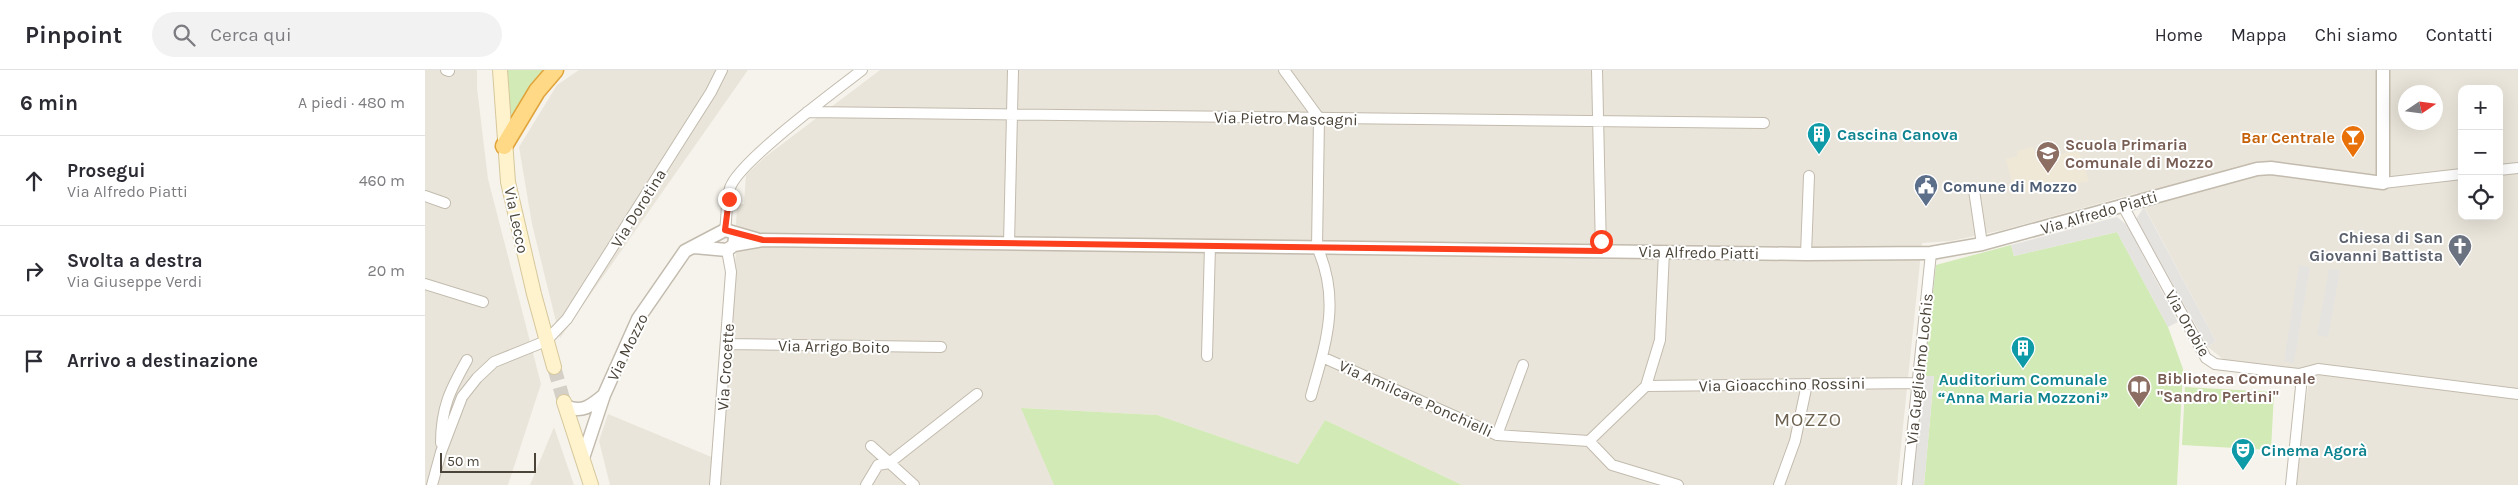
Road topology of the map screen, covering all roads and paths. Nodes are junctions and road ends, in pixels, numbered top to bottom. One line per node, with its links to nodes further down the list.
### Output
1 (500, 70): 14 (main road, Via Lecco)
2 (555, 70): 14 (highway)
3 (722, 70): 35 (street, Via Dorotina)
4 (861, 70): 9 (street, Via Crocette)
5 (1013, 70): 10 (street)
6 (1284, 70): 11 (street)
7 (1597, 70): 12 (street)
8 (2383, 70): 19 (street)
9 (807, 112): 10 (street, Via Pietro Mascagni); 24 (street, Via Crocette)
10 (1012, 115): 11 (street, Via Pietro Mascagni); 25 (street)
11 (1319, 118): 12 (street, Via Pietro Mascagni); 28 (street)
12 (1597, 122): 13 (street, Via Pietro Mascagni); 29 (street)
13 (1764, 123)
14 (504, 146): 35 (main road, Via Lecco)
15 (2518, 168): 16 (street)
16 (2503, 170)
17 (2458, 174): 19 (street)
18 (1809, 176): 32 (street)
19 (2383, 183): 23 (street, Via Alfredo Piatti)
20 (1974, 190): 26 (street)
21 (425, 196): 22 (street)
22 (445, 203)
23 (2123, 206): 26 (street, Via Alfredo Piatti); 43 (street, Via Orobie)
24 (727, 240): 25 (street, Via Alfredo Piatti); 36 (street, Via Crocette); 49 (street, Via Mozzo)
25 (1009, 244): 27 (street, Via Alfredo Piatti)
26 (1982, 244): 31 (street, Via Alfredo Piatti)
27 (1210, 246): 28 (street, Via Alfredo Piatti); 38 (street)
28 (1317, 247): 29 (street, Via Alfredo Piatti); 39 (street)
29 (1601, 251): 30 (street, Via Alfredo Piatti)
30 (1663, 251): 32 (street, Via Alfredo Piatti); 46 (street)
31 (1931, 253): 32 (street, Via Alfredo Piatti); 44 (street, Via Guglielmo Lochis)
32 (1806, 254)
33 (425, 284): 34 (street)
34 (483, 302)
35 (546, 341): 42 (main road, Via Lecco); 55 (street)
36 (727, 344): 37 (street, Via Arrigo Boito); 60 (street, Via Crocette)
37 (941, 347)
38 (1207, 356)
39 (1322, 357): 50 (street); 52 (street, Via Amilcare Ponchielli)
40 (467, 360): 55 (street)
41 (1523, 365): 52 (street)
42 (553, 367)
43 (2299, 374): 48 (street, Via Orobie); 66 (street)
44 (1917, 383): 45 (street, Via Gioacchino Rossini); 65 (street, Via Guglielmo Lochis)
45 (1807, 384): 46 (street, Via Gioacchino Rossini); 64 (street)
46 (1646, 386): 53 (street)
47 (977, 394): 57 (street)
48 (2518, 394)
49 (604, 395): 51 (street); 56 (street, Via Mozzo)
50 (1311, 396)
51 (565, 404): 56 (main road)
52 (1497, 435): 53 (street, Via Amilcare Ponchielli)
53 (1589, 441): 63 (street)
54 (871, 446): 57 (street)
55 (441, 452): 58 (street)
56 (583, 458): 59 (main road)
57 (889, 463): 61 (street); 62 (street)
58 (432, 485)
59 (591, 485)
60 (715, 485)
61 (866, 485)
62 (914, 485)
63 (1679, 485)
64 (1779, 485)
65 (1907, 485)
66 (2291, 485)

